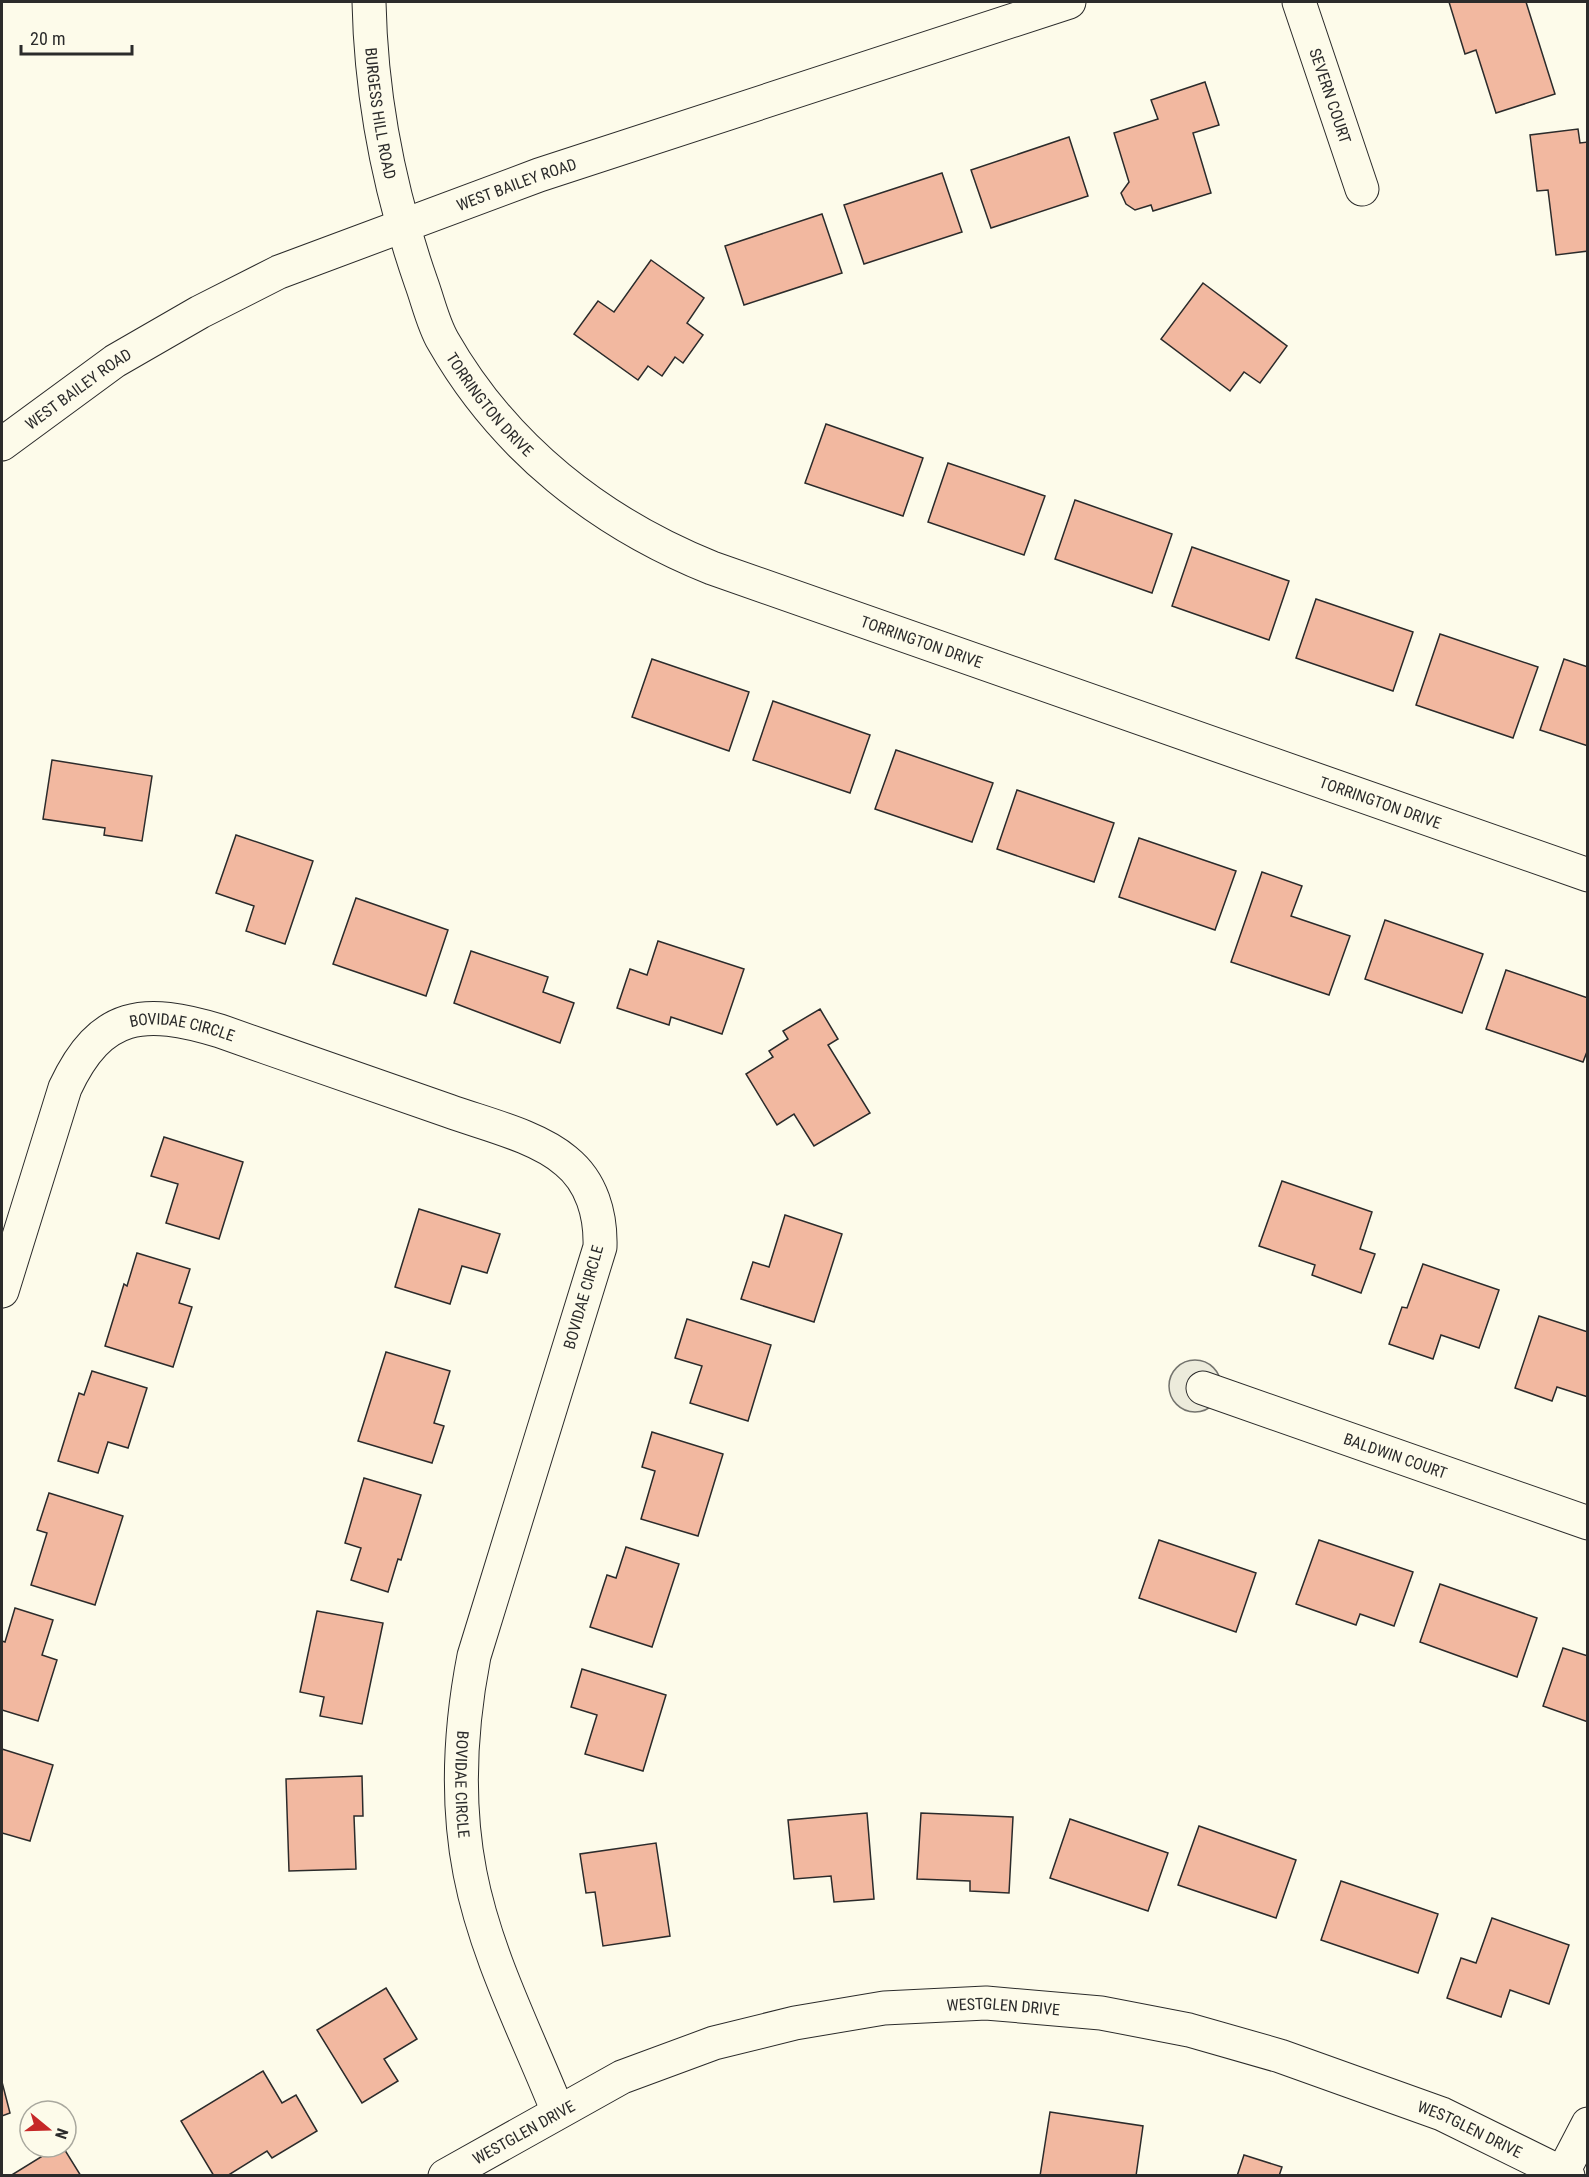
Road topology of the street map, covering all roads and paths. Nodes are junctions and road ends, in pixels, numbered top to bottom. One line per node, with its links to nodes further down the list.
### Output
1 (369, 2): 5 (street, BURGESS HILL ROAD)
2 (1069, 2): 5 (street, WEST BAILEY ROAD)
3 (1299, 2): 4 (street, SEVERN COURT)
4 (1362, 189)
5 (401, 226): 6 (street, WEST BAILEY ROAD); 7 (street, TORRINGTON DRIVE)
6 (2, 444)
7 (1587, 875)
8 (2, 1291): 11 (street, BOVIDAE CIRCLE)
9 (1203, 1388): 10 (street, BALDWIN COURT)
10 (1587, 1523)
11 (558, 2112): 13 (street, WESTGLEN DRIVE); 14 (street, WESTGLEN DRIVE)
12 (1587, 2124): 13 (street)
13 (1565, 2174)
14 (445, 2175)

